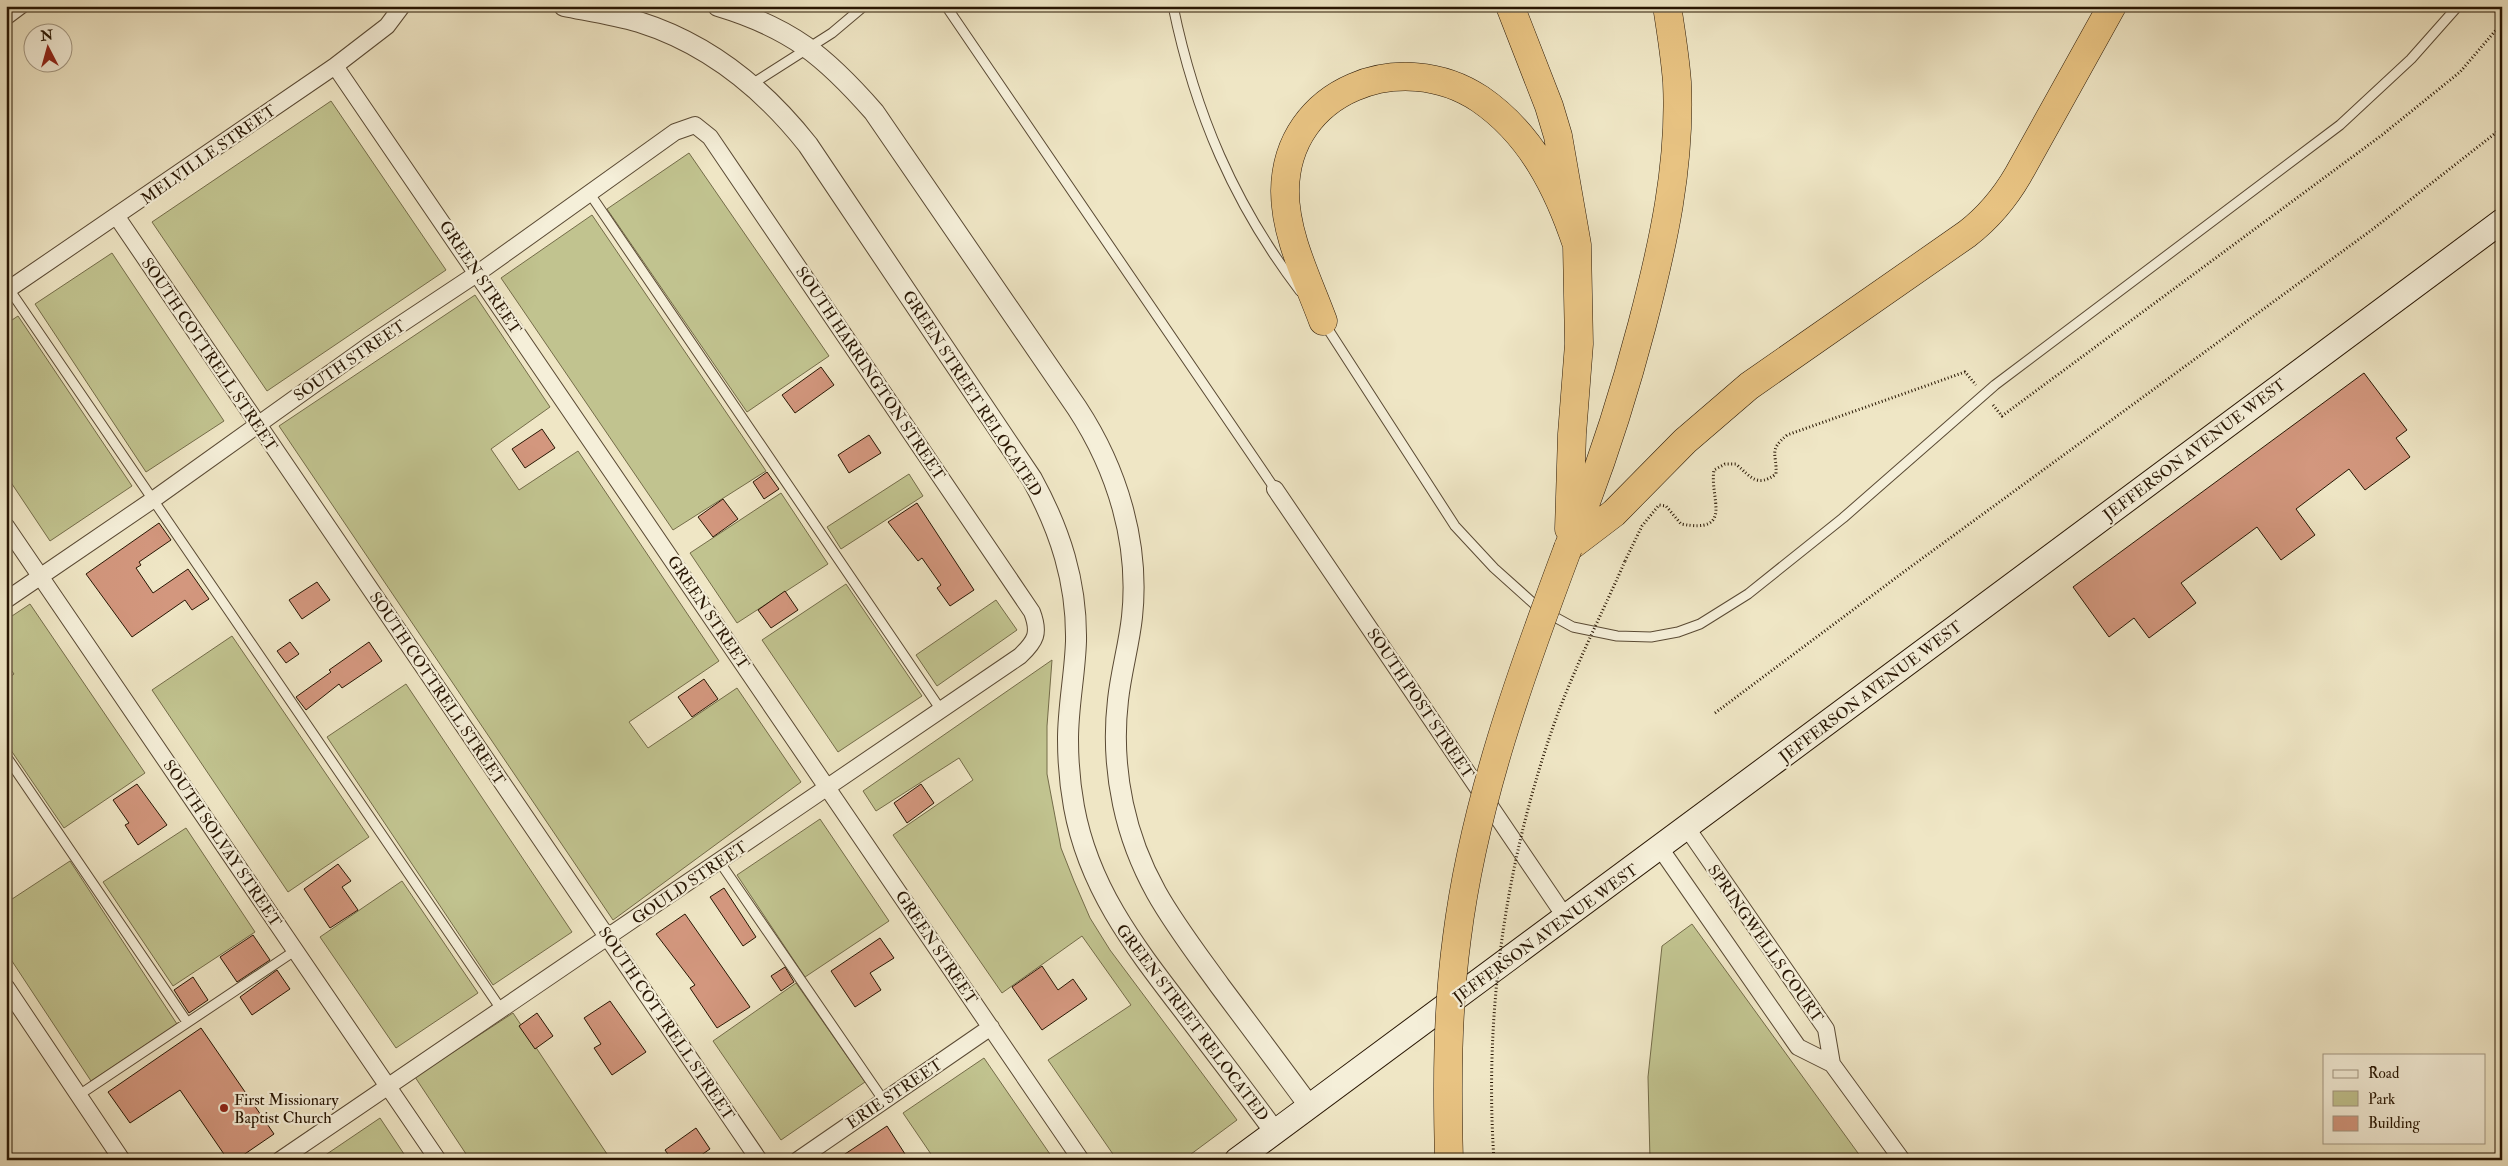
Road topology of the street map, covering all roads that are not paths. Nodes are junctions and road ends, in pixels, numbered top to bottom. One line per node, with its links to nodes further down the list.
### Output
1 (26, 6): 12 (lane)
2 (402, 6): 14 (street, MELVILLE STREET)
3 (564, 6): 15 (street, GREEN STREET RELOCATED)
4 (718, 6): 13 (street)
5 (864, 6): 13 (lane)
6 (946, 6): 25 (lane)
7 (1173, 6): 23 (lane)
8 (1510, 6): 20 (highway)
9 (1667, 6): 28 (highway)
10 (2112, 6): 28 (highway)
11 (2458, 6): 23 (lane)
12 (6, 21)
13 (809, 48): 15 (lane); 49 (street)
14 (335, 66): 18 (street, MELVILLE STREET); 21 (street, GREEN STREET)
15 (752, 84): 50 (street, GREEN STREET RELOCATED)
16 (694, 126): 17 (street, SOUTH STREET); 31 (street, SOUTH HARRINGTON STREET)
17 (590, 194): 21 (street, SOUTH STREET); 32 (lane)
18 (117, 217): 22 (street, MELVILLE STREET); 24 (street, SOUTH COTTRELL STREET)
19 (2502, 221): 35 (main road, JEFFERSON AVENUE WEST)
20 (1577, 245): 23 (highway); 28 (highway)
21 (478, 273): 24 (street, SOUTH STREET); 34 (street, GREEN STREET)
22 (8, 290): 26 (lane)
23 (1323, 321)
24 (257, 424): 26 (street, SOUTH STREET); 39 (street, SOUTH COTTRELL STREET)
25 (1275, 489): 38 (street, SOUTH POST STREET)
26 (154, 499): 29 (street, SOUTH STREET); 42 (lane)
27 (6, 526): 29 (street, SOUTH SOLVAY STREET)
28 (1568, 548): 58 (highway, bridge)
29 (41, 576): 30 (street, SOUTH STREET); 40 (street, SOUTH SOLVAY STREET)
30 (6, 600)
31 (1038, 628): 32 (street, GOULD STREET)
32 (941, 710): 34 (street, GOULD STREET)
33 (6, 756): 43 (lane)
34 (828, 787): 37 (street, GOULD STREET); 44 (street, GREEN STREET)
35 (1687, 828): 36 (main road, JEFFERSON AVENUE WEST); 45 (street, SPRINGWELLS COURT)
36 (1660, 848): 38 (main road, JEFFERSON AVENUE WEST); 45 (street, SPRINGWELLS COURT)
37 (719, 861): 39 (street, GOULD STREET); 48 (lane)
38 (1566, 918): 49 (main road, JEFFERSON AVENUE WEST)
39 (608, 936): 42 (street, GOULD STREET); 54 (street, SOUTH COTTRELL STREET)
40 (296, 950): 43 (lane); 46 (street, SOUTH SOLVAY STREET)
41 (6, 987): 47 (street)
42 (501, 1009): 46 (street, GOULD STREET)
43 (188, 1022): 47 (lane)
44 (991, 1027): 48 (street, ERIE STREET); 56 (street, GREEN STREET)
45 (1832, 1064): 59 (street, SPRINGWELLS COURT)
46 (388, 1086): 52 (street, GOULD STREET); 53 (street, SOUTH SOLVAY STREET)
47 (79, 1095): 51 (street)
48 (884, 1101): 55 (street, ERIE STREET)
49 (1310, 1107): 50 (main road, JEFFERSON AVENUE WEST)
50 (1275, 1132): 57 (main road, JEFFERSON AVENUE WEST)
51 (122, 1160)
52 (280, 1160)
53 (438, 1160)
54 (759, 1160)
55 (798, 1160)
56 (1081, 1160)
57 (1237, 1160)
58 (1449, 1160)
59 (1902, 1160)

